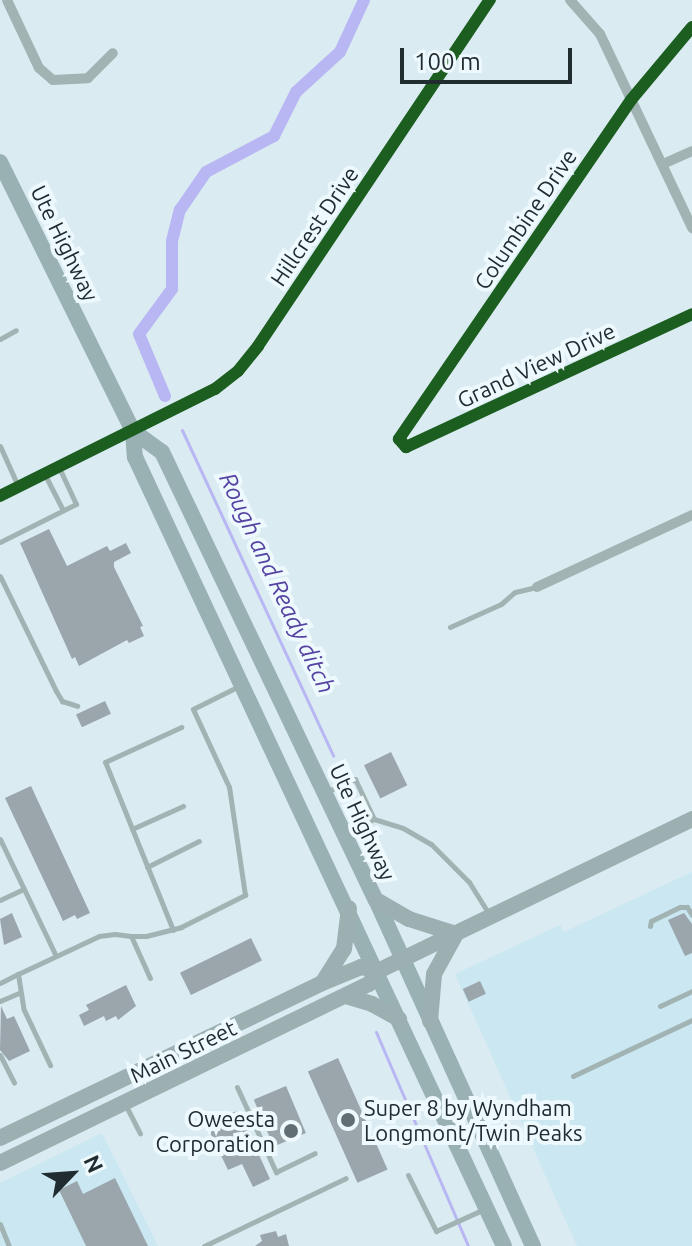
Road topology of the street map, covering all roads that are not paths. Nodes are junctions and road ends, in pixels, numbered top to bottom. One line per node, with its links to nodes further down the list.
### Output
1 (7, 0): 5 (street)
2 (490, 0): 14 (street, Hillcrest Drive)
3 (570, 0): 6 (street)
4 (692, 27): 6 (street, Columbine Drive)
5 (113, 53)
6 (631, 100): 9 (street); 15 (street, Columbine Drive)
7 (692, 151): 9 (street)
8 (0, 162): 14 (main road, Ute Highway)
9 (663, 164): 10 (street)
10 (692, 228)
11 (692, 314): 15 (street, Grand View Drive)
12 (16, 330): 13 (lane)
13 (0, 339)
14 (133, 431): 17 (street, Hillcrest Drive); 27 (main road, Ute Highway); 30 (main road, Ute Highway)
15 (399, 439)
16 (0, 446): 19 (lane)
17 (58, 467): 18 (street, Hillcrest Drive); 21 (lane)
18 (45, 474): 19 (street, Hillcrest Drive); 21 (lane)
19 (18, 487): 20 (street, Hillcrest Drive)
20 (0, 496)
21 (63, 510): 23 (lane)
22 (692, 515): 25 (street)
23 (0, 542)
24 (0, 576): 28 (lane)
25 (537, 587): 26 (lane)
26 (450, 627)
27 (244, 684): 42 (main road, Ute Highway); 46 (lane)
28 (77, 706)
29 (181, 727): 34 (lane)
30 (326, 793): 32 (lane); 35 (main road, Ute Highway)
31 (183, 806): 34 (lane)
32 (374, 819): 35 (lane); 44 (lane)
33 (692, 819): 44 (highway, Main Street)
34 (132, 829): 38 (lane)
35 (344, 833): 41 (main road, Ute Highway)
36 (0, 839): 39 (lane)
37 (199, 841): 38 (lane)
38 (147, 867): 46 (lane)
39 (24, 889): 40 (lane); 49 (lane)
40 (0, 900)
41 (376, 900): 47 (highway); 50 (main road, Ute Highway)
42 (349, 908): 51 (main road, Ute Highway); 55 (highway)
43 (692, 915): 45 (lane)
44 (491, 917): 47 (highway, Main Street)
45 (650, 926)
46 (173, 930): 48 (lane)
47 (456, 934): 50 (highway, Main Street); 63 (highway)
48 (131, 936): 49 (lane); 53 (lane)
49 (56, 956): 52 (lane)
50 (402, 959): 51 (highway, Main Street); 63 (main road, Ute Highway)
51 (378, 971): 55 (highway, Main Street); 58 (highway, Main Street); 61 (main road, Ute Highway)
52 (18, 974): 54 (lane); 57 (lane)
53 (150, 978)
54 (0, 983)
55 (322, 983): 71 (highway, Main Street)
56 (692, 991): 60 (lane)
57 (19, 993): 59 (lane); 65 (lane)
58 (346, 996): 61 (highway); 69 (highway, Main Street)
59 (0, 1001)
60 (660, 1006)
61 (399, 1019): 76 (main road, Ute Highway)
62 (692, 1020): 66 (lane)
63 (430, 1021): 81 (main road, Ute Highway)
64 (0, 1055): 67 (lane)
65 (50, 1065)
66 (573, 1076)
67 (14, 1083)
68 (237, 1087): 72 (lane)
69 (125, 1104): 70 (lane); 73 (highway, Main Street)
70 (140, 1133)
71 (0, 1138)
72 (315, 1153)
73 (0, 1163)
74 (408, 1175): 76 (lane)
75 (346, 1178): 79 (lane)
76 (486, 1208): 80 (main road, Ute Highway)
77 (0, 1224): 78 (lane)
78 (9, 1246)
79 (204, 1246)
80 (504, 1246)
81 (533, 1246)

